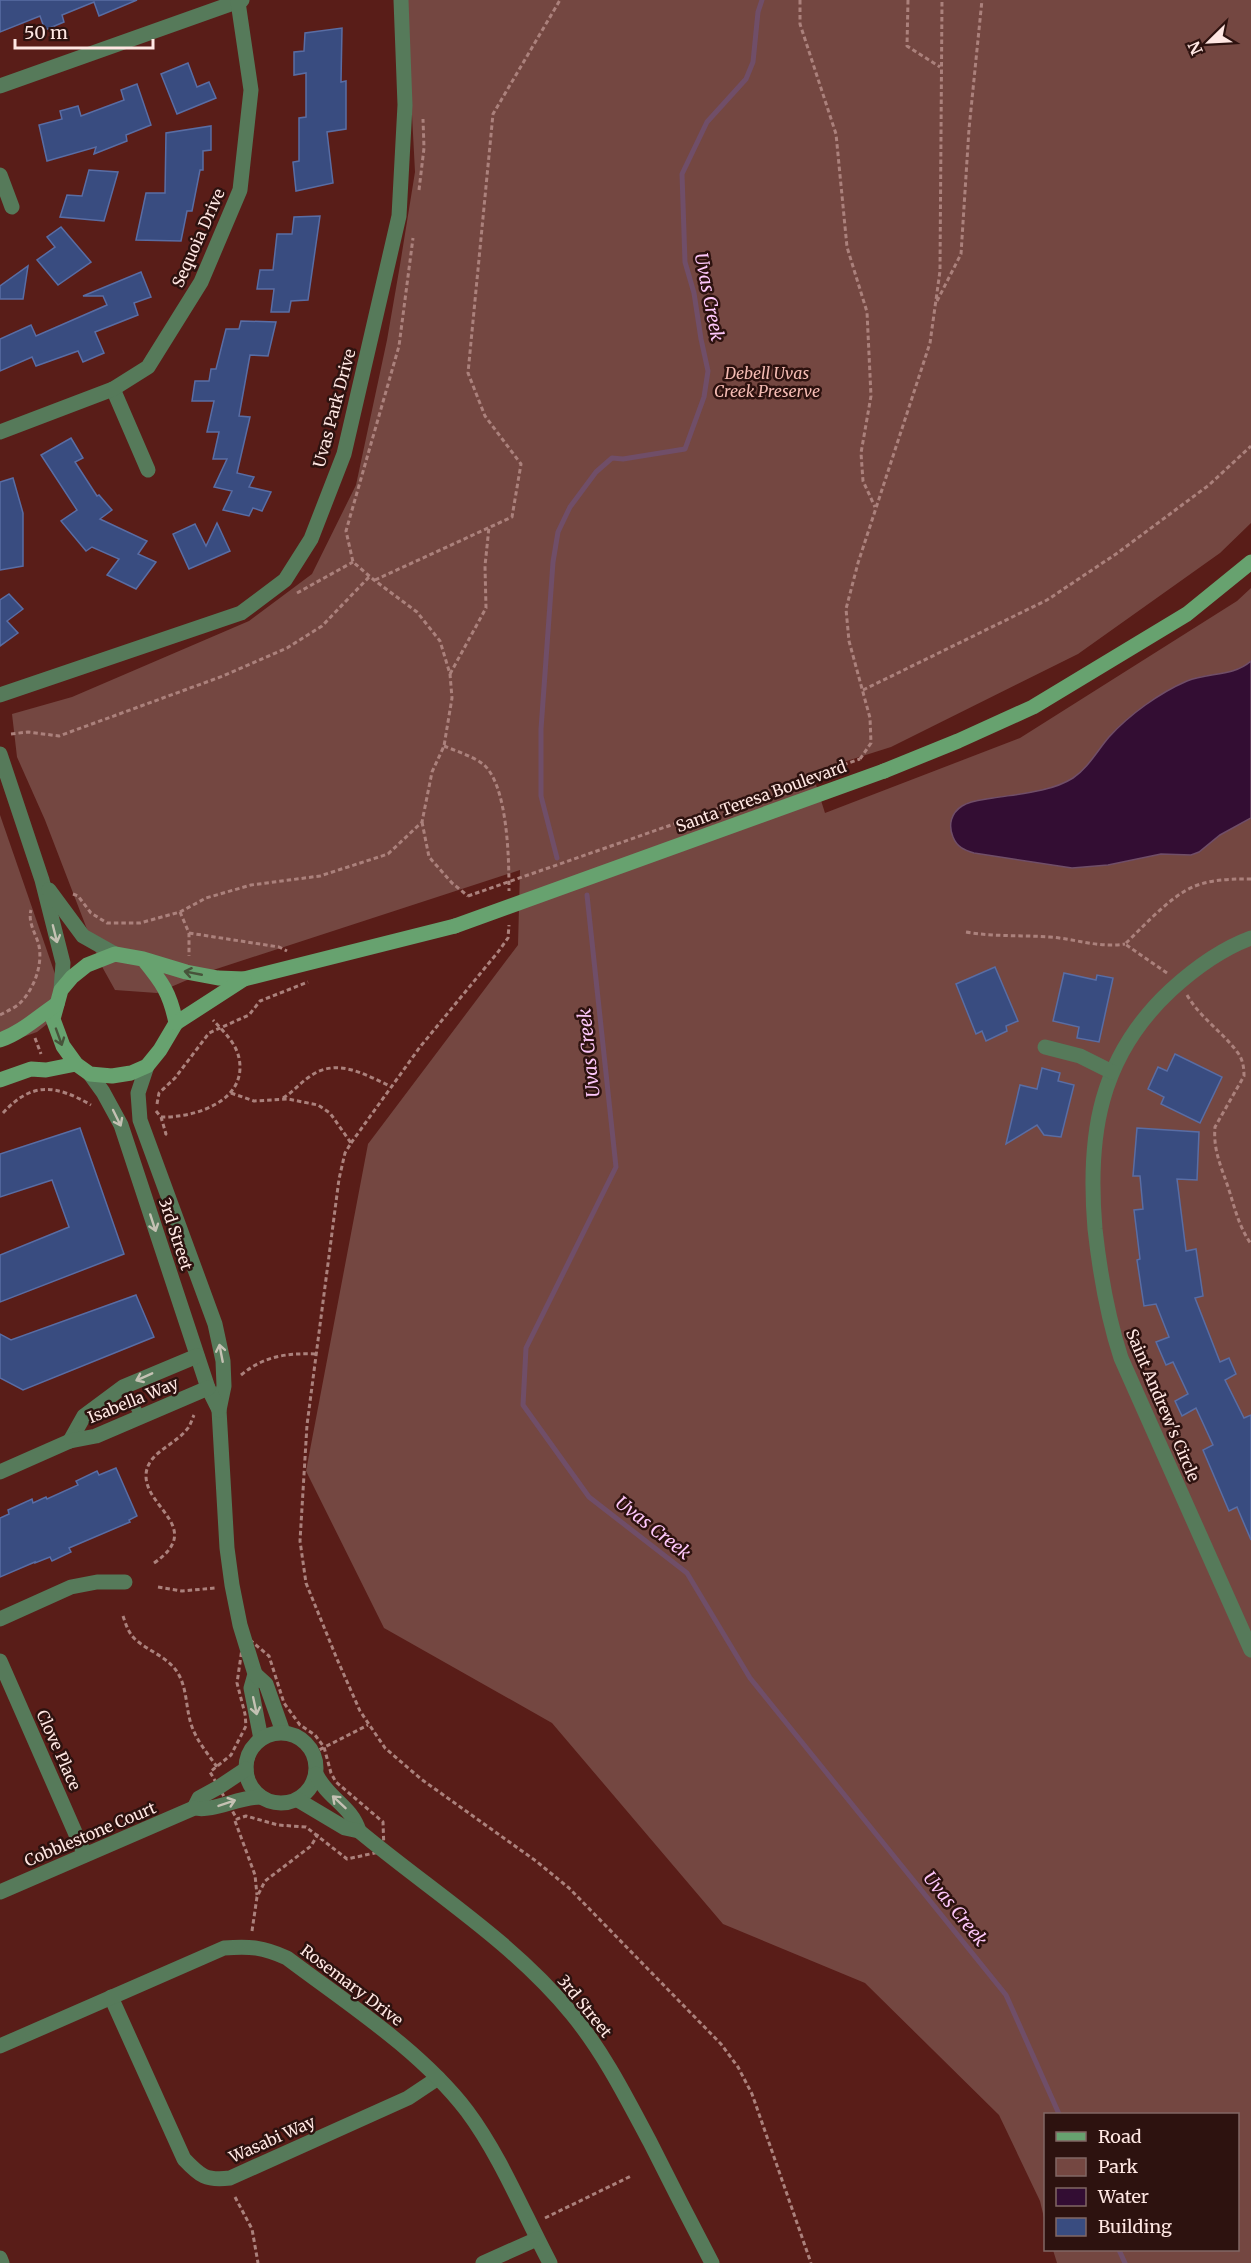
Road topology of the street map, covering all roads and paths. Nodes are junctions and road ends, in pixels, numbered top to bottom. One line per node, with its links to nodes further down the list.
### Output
1 (401, 0): 29 (street, Uvas Park Drive)
2 (560, 0): 21 (path)
3 (800, 0): 20 (path)
4 (908, 0): 8 (path)
5 (942, 0): 8 (path)
6 (982, 0): 15 (path)
7 (240, 1): 9 (street); 16 (street, Sequoia Drive)
8 (941, 67): 15 (path)
9 (0, 86)
10 (423, 114): 12 (path)
11 (0, 175): 13 (street)
12 (418, 195)
13 (12, 207)
14 (414, 230): 22 (path)
15 (936, 304): 20 (path)
16 (114, 389): 17 (street, Sequoia Drive); 19 (street)
17 (0, 432)
18 (1251, 446): 28 (path)
19 (148, 470)
20 (876, 508): 28 (path)
21 (489, 527): 25 (path); 27 (path)
22 (353, 562): 24 (path); 26 (path)
23 (1251, 562): 47 (main road, Santa Teresa Boulevard, bridge)
24 (370, 576): 25 (path); 30 (path)
25 (374, 580): 27 (path)
26 (288, 598)
27 (450, 674): 31 (path)
28 (863, 690): 33 (path, bridge)
29 (0, 695)
30 (11, 734)
31 (444, 746): 33 (path); 36 (path)
32 (0, 754): 34 (street)
33 (422, 822): 37 (path)
34 (42, 880): 44 (street); 49 (street, one-way to 49)
35 (78, 896): 37 (path)
36 (509, 899)
37 (180, 912): 41 (path)
38 (29, 917): 50 (path)
39 (509, 922): 64 (path)
40 (966, 932): 43 (path)
41 (189, 933): 45 (path); 47 (path)
42 (1251, 938): 61 (street, Saint Andrew's Circle)
43 (1125, 944)
44 (115, 954): 46 (main road); 49 (main road)
45 (189, 955)
46 (143, 959): 48 (main road, Santa Teresa Boulevard, one-way to 46); 53 (main road)
47 (310, 963): 48 (main road, Santa Teresa Boulevard)
48 (244, 979): 53 (main road, Santa Teresa Boulevard)
49 (59, 997): 54 (main road); 58 (main road, one-way to 58)
50 (0, 1015)
51 (249, 1015): 55 (path)
52 (212, 1019): 55 (path)
53 (176, 1023): 59 (main road)
54 (25, 1026): 56 (main road); 60 (path)
55 (219, 1028): 66 (path); 72 (path)
56 (0, 1040)
57 (1045, 1047): 61 (street)
58 (76, 1064): 60 (main road); 62 (main road)
59 (147, 1066): 62 (main road); 81 (street, 3rd Street, one-way to 59)
60 (46, 1070): 63 (main road)
61 (1112, 1072): 92 (street, Saint Andrew's Circle)
62 (90, 1074): 77 (street, 3rd Street, one-way to 77)
63 (0, 1080)
64 (390, 1086): 67 (path); 74 (path)
65 (1239, 1087): 75 (path)
66 (231, 1093): 67 (path); 72 (path)
67 (280, 1099): 74 (path)
68 (6, 1100): 69 (path)
69 (13, 1102): 70 (path); 71 (path)
70 (93, 1106)
71 (3, 1113)
72 (160, 1117): 73 (path)
73 (165, 1134)
74 (351, 1143): 76 (path)
75 (1251, 1244)
76 (316, 1354): 78 (path); 97 (path)
77 (197, 1356): 79 (street, Isabella Way, one-way to 79); 80 (street, 3rd Street)
78 (237, 1377)
79 (123, 1387): 83 (lane); 84 (street, Isabella Way)
80 (208, 1388): 81 (street, 3rd Street); 83 (street, Isabella Way)
81 (219, 1410): 95 (street, 3rd Street)
82 (194, 1415): 86 (path)
83 (141, 1417): 84 (street, Isabella Way)
84 (70, 1441): 85 (street, Isabella Way)
85 (0, 1472)
86 (154, 1563)
87 (125, 1582): 91 (street)
88 (158, 1587): 89 (path)
89 (215, 1588)
90 (123, 1616): 101 (path)
91 (0, 1619)
92 (1251, 1650)
93 (269, 1656): 100 (path)
94 (0, 1661): 111 (street, Clove Place)
95 (255, 1674): 98 (street, 3rd Street); 99 (street, 3rd Street, one-way to 99)
96 (237, 1683): 101 (path)
97 (368, 1725): 100 (path); 129 (path)
98 (283, 1732): 99 (street); 100 (street)
99 (261, 1739): 102 (street)
100 (319, 1750): 104 (street); 108 (path)
101 (217, 1767): 103 (path)
102 (246, 1769): 105 (street); 107 (street, Cobblestone Court)
103 (210, 1772)
104 (316, 1774): 106 (street); 109 (street, 3rd Street, one-way to 104)
105 (261, 1797): 106 (street); 107 (street, Cobblestone Court, one-way to 105)
106 (298, 1800): 109 (street, 3rd Street)
107 (194, 1808): 111 (street, Cobblestone Court)
108 (383, 1822)
109 (359, 1830): 128 (street, 3rd Street)
110 (318, 1835): 112 (path); 114 (path); 114 (path)
111 (85, 1855): 113 (street, Cobblestone Court)
112 (347, 1860)
113 (0, 1892)
114 (257, 1897): 115 (path)
115 (252, 1931)
116 (111, 1997): 117 (street, Rosemary Drive); 118 (street, Rosemary Drive); 118 (street, Wasabi Way)
117 (0, 2046)
118 (438, 2078): 122 (street, Rosemary Drive)
119 (631, 2176): 121 (path)
120 (235, 2197): 125 (path)
121 (543, 2219)
122 (537, 2239): 126 (street); 127 (street, Rosemary Drive)
123 (0, 2259): 124 (street)
124 (2, 2263)
125 (258, 2263)
126 (483, 2263)
127 (550, 2263)
128 (712, 2263)
129 (811, 2263)

